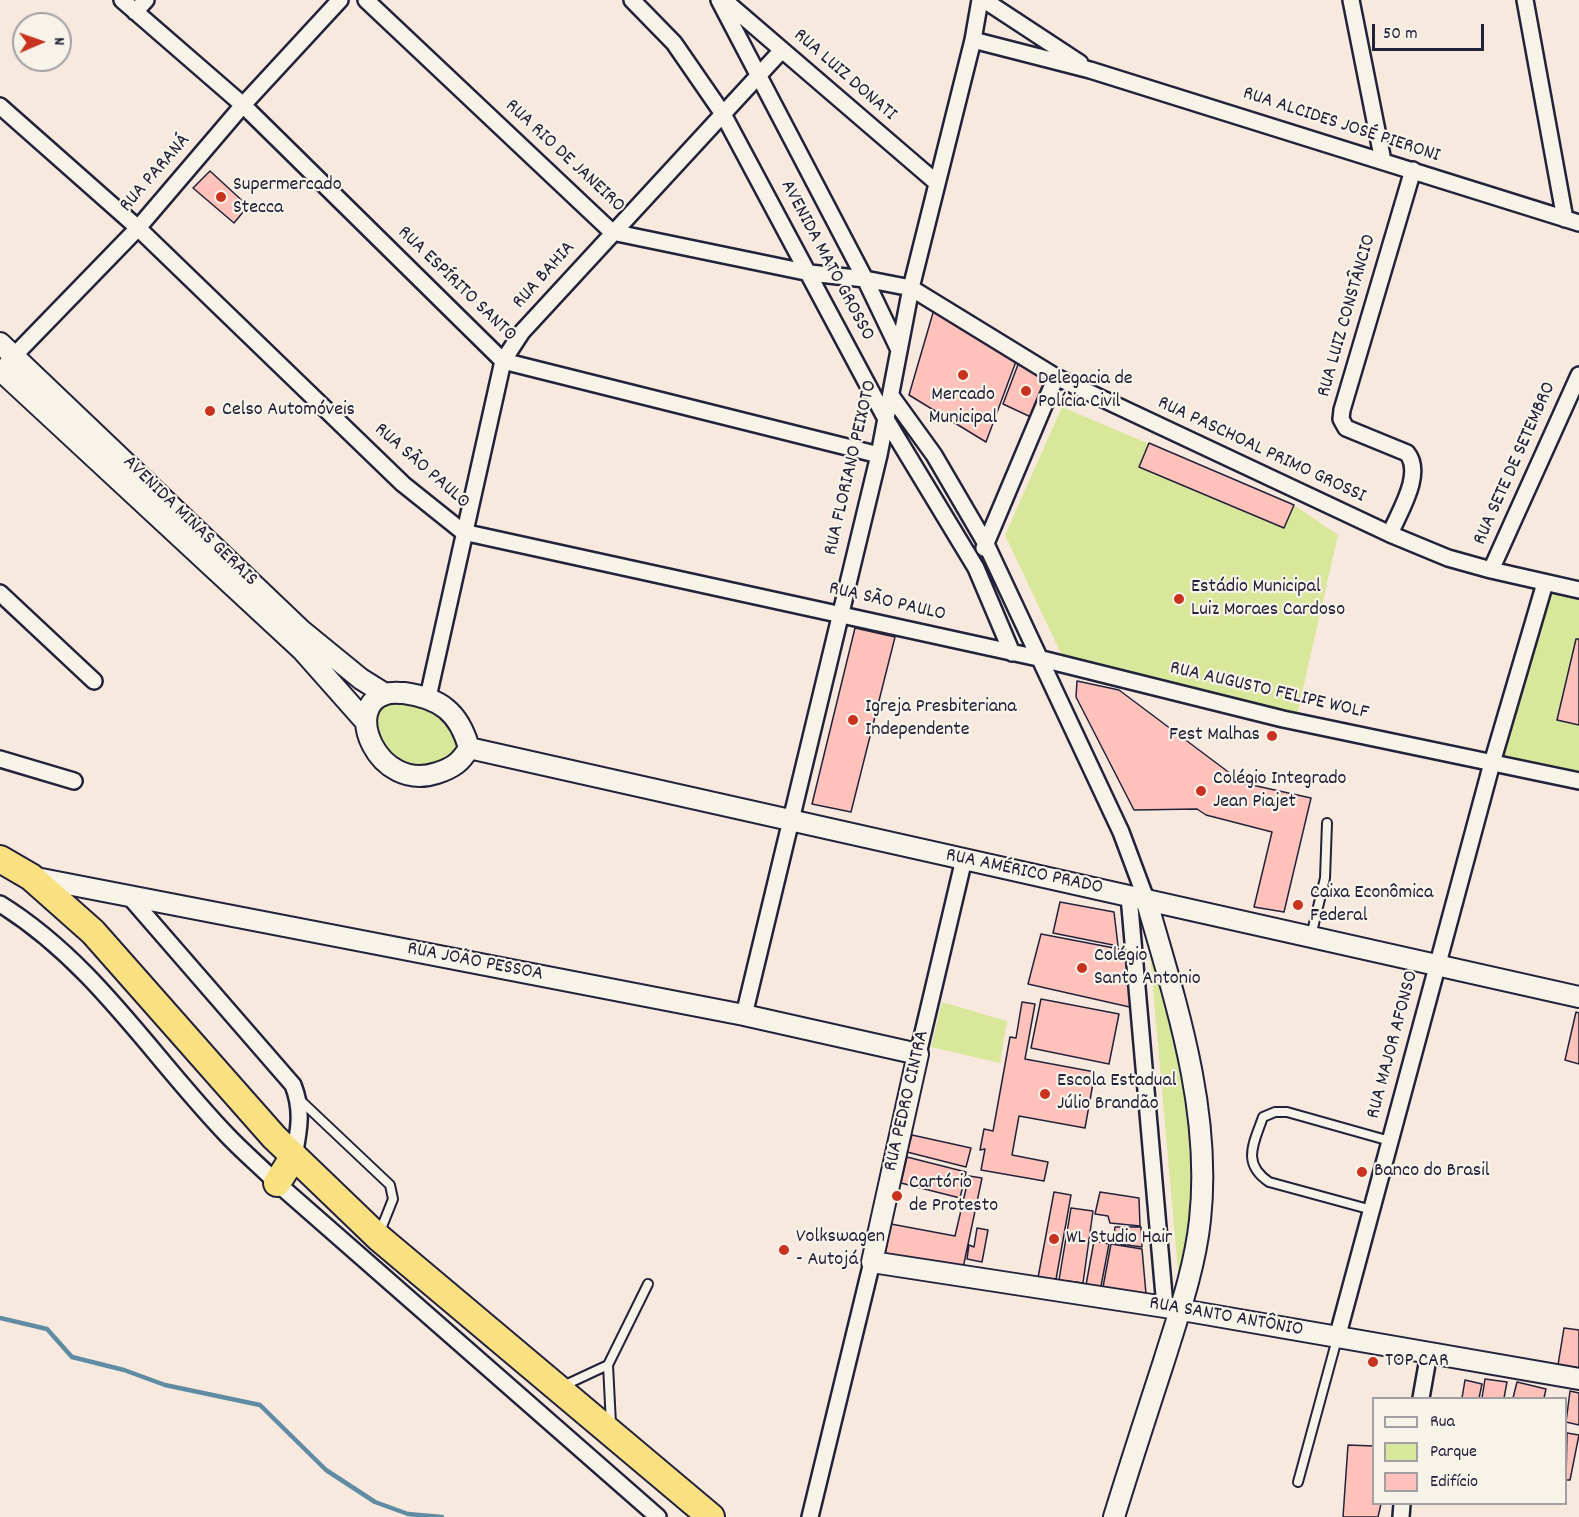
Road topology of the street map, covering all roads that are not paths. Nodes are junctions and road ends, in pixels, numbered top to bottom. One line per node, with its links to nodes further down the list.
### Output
1 (122, 0): 11 (street, RUA ESPÍRITO SANTO)
2 (147, 0): 11 (street)
3 (340, 0): 16 (street, RUA PARANÁ)
4 (366, 0): 24 (street, RUA RIO DE JANEIRO)
5 (632, 0): 18 (street, AVENIDA MATO GROSSO)
6 (719, 0): 15 (street, AVENIDA MATO GROSSO)
7 (724, 0): 13 (street, RUA LUIZ DONATI)
8 (982, 0): 12 (street, RUA FLORIANO PEIXOTO); 14 (street, RUA ALCIDES JOSÉ PIERONI)
9 (1351, 0): 19 (street)
10 (1525, 0): 22 (street)
11 (135, 12): 16 (street, RUA ESPÍRITO SANTO)
12 (973, 40): 14 (street, RUA ALCIDES JOSÉ PIERONI); 21 (street, RUA FLORIANO PEIXOTO)
13 (782, 50): 15 (street, RUA BAHIA); 21 (street, RUA LUIZ DONATI)
14 (1090, 70): 19 (street, RUA ALCIDES JOSÉ PIERONI)
15 (758, 77): 18 (street, RUA BAHIA); 26 (street, AVENIDA MATO GROSSO)
16 (243, 105): 23 (street, RUA PARANÁ); 30 (street, RUA ESPÍRITO SANTO)
17 (0, 106): 23 (street, RUA SÃO PAULO)
18 (723, 114): 24 (street, RUA BAHIA); 25 (street, AVENIDA MATO GROSSO)
19 (1383, 161): 20 (street, RUA ALCIDES JOSÉ PIERONI)
20 (1413, 170): 22 (street, RUA ALCIDES JOSÉ PIERONI); 38 (street, RUA LUIZ CONSTÂNCIO)
21 (937, 183): 27 (street, RUA FLORIANO PEIXOTO)
22 (1572, 221)
23 (138, 228): 28 (street, RUA PARANÁ); 37 (street, RUA SÃO PAULO)
24 (612, 232): 25 (street, RUA RIO DE JANEIRO); 30 (street, RUA BAHIA)
25 (810, 273): 26 (street, RUA RIO DE JANEIRO); 35 (street, AVENIDA MATO GROSSO)
26 (865, 279): 27 (street, RUA RIO DE JANEIRO); 29 (street, AVENIDA MATO GROSSO)
27 (912, 288): 29 (street, RUA FLORIANO PEIXOTO); 33 (street, RUA PASCHOAL PRIMO GROSSI)
28 (7, 349): 31 (street, RUA PARANÁ); 49 (street, AVENIDA MINAS GERAIS)
29 (899, 350): 34 (street, RUA FLORIANO PEIXOTO)
30 (503, 361): 36 (street, RUA ESPÍRITO SANTO); 37 (street, RUA BAHIA)
31 (0, 371): 51 (street, AVENIDA MINAS GERAIS)
32 (1579, 375): 41 (street, RUA SETE DE SETEMBRO)
33 (1056, 377): 38 (street, RUA PASCHOAL PRIMO GROSSI); 39 (street)
34 (892, 397): 35 (street, RUA FLORIANO PEIXOTO); 39 (street)
35 (887, 421): 36 (street, RUA FLORIANO PEIXOTO); 40 (street, AVENIDA MATO GROSSO)
36 (879, 455): 45 (street, RUA FLORIANO PEIXOTO)
37 (463, 532): 45 (street, RUA SÃO PAULO); 50 (street, RUA BAHIA)
38 (1390, 534): 41 (street, RUA PASCHOAL PRIMO GROSSI)
39 (986, 544): 40 (street); 47 (street)
40 (976, 568): 46 (street, AVENIDA MATO GROSSO)
41 (1491, 570): 42 (street, RUA PASCHOAL PRIMO GROSSI)
42 (1545, 583): 43 (street, RUA PASCHOAL PRIMO GROSSI); 54 (street, RUA MAJOR AFONSO)
43 (1579, 590)
44 (0, 593): 48 (street)
45 (840, 614): 46 (street, RUA SÃO PAULO); 57 (street, RUA FLORIANO PEIXOTO)
46 (1012, 652): 47 (street, RUA SÃO PAULO)
47 (1038, 658): 54 (street, RUA AUGUSTO FELIPE WOLF); 63 (street)
48 (94, 681)
49 (385, 694): 50 (street); 51 (street)
50 (428, 697): 52 (street)
51 (365, 721): 52 (street)
52 (469, 748): 57 (street, RUA AMÉRICO PRADO)
53 (0, 759): 55 (street)
54 (1492, 763): 56 (street, RUA AUGUSTO FELIPE WOLF); 66 (street, RUA MAJOR AFONSO)
55 (74, 781)
56 (1579, 781)
57 (791, 822): 60 (street, RUA AMÉRICO PRADO); 68 (street, RUA FLORIANO PEIXOTO)
58 (1327, 823): 65 (lane)
59 (0, 859): 61 (highway)
60 (964, 859): 63 (street, RUA AMÉRICO PRADO); 69 (street, RUA PEDRO CINTRA)
61 (31, 877): 62 (street, RUA JOÃO PESSOA); 72 (highway)
62 (128, 896): 68 (street, RUA JOÃO PESSOA); 70 (street)
63 (1137, 898): 65 (street, RUA AMÉRICO PRADO); 78 (street); 78 (street)
64 (0, 904): 73 (street)
65 (1311, 936): 66 (street, RUA AMÉRICO PRADO)
66 (1437, 966): 67 (street, RUA AMÉRICO PRADO); 71 (street, RUA MAJOR AFONSO)
67 (1579, 997)
68 (744, 1015): 69 (street, RUA JOÃO PESSOA)
69 (918, 1054): 76 (street, RUA PEDRO CINTRA)
70 (298, 1098): 72 (street); 75 (lane)
71 (1390, 1141): 74 (street, RUA MAJOR AFONSO); 74 (lane)
72 (294, 1156): 73 (highway); 75 (highway)
73 (277, 1183): 87 (street)
74 (1371, 1210): 79 (street, RUA MAJOR AFONSO)
75 (378, 1237): 83 (highway)
76 (872, 1262): 78 (street, RUA SANTO ANTÔNIO); 89 (street, RUA PEDRO CINTRA)
77 (648, 1284): 81 (lane)
78 (1172, 1309): 79 (street, RUA SANTO ANTÔNIO); 90 (street)
79 (1337, 1338): 80 (street, RUA SANTO ANTÔNIO); 86 (lane)
80 (1429, 1353): 82 (street, RUA SANTO ANTÔNIO); 84 (street)
81 (608, 1365): 83 (lane); 85 (lane)
82 (1579, 1379)
83 (559, 1388): 85 (highway)
84 (1420, 1397)
85 (611, 1432): 88 (highway)
86 (1298, 1482)
87 (658, 1517)
88 (711, 1517)
89 (810, 1517)
90 (1114, 1517)

